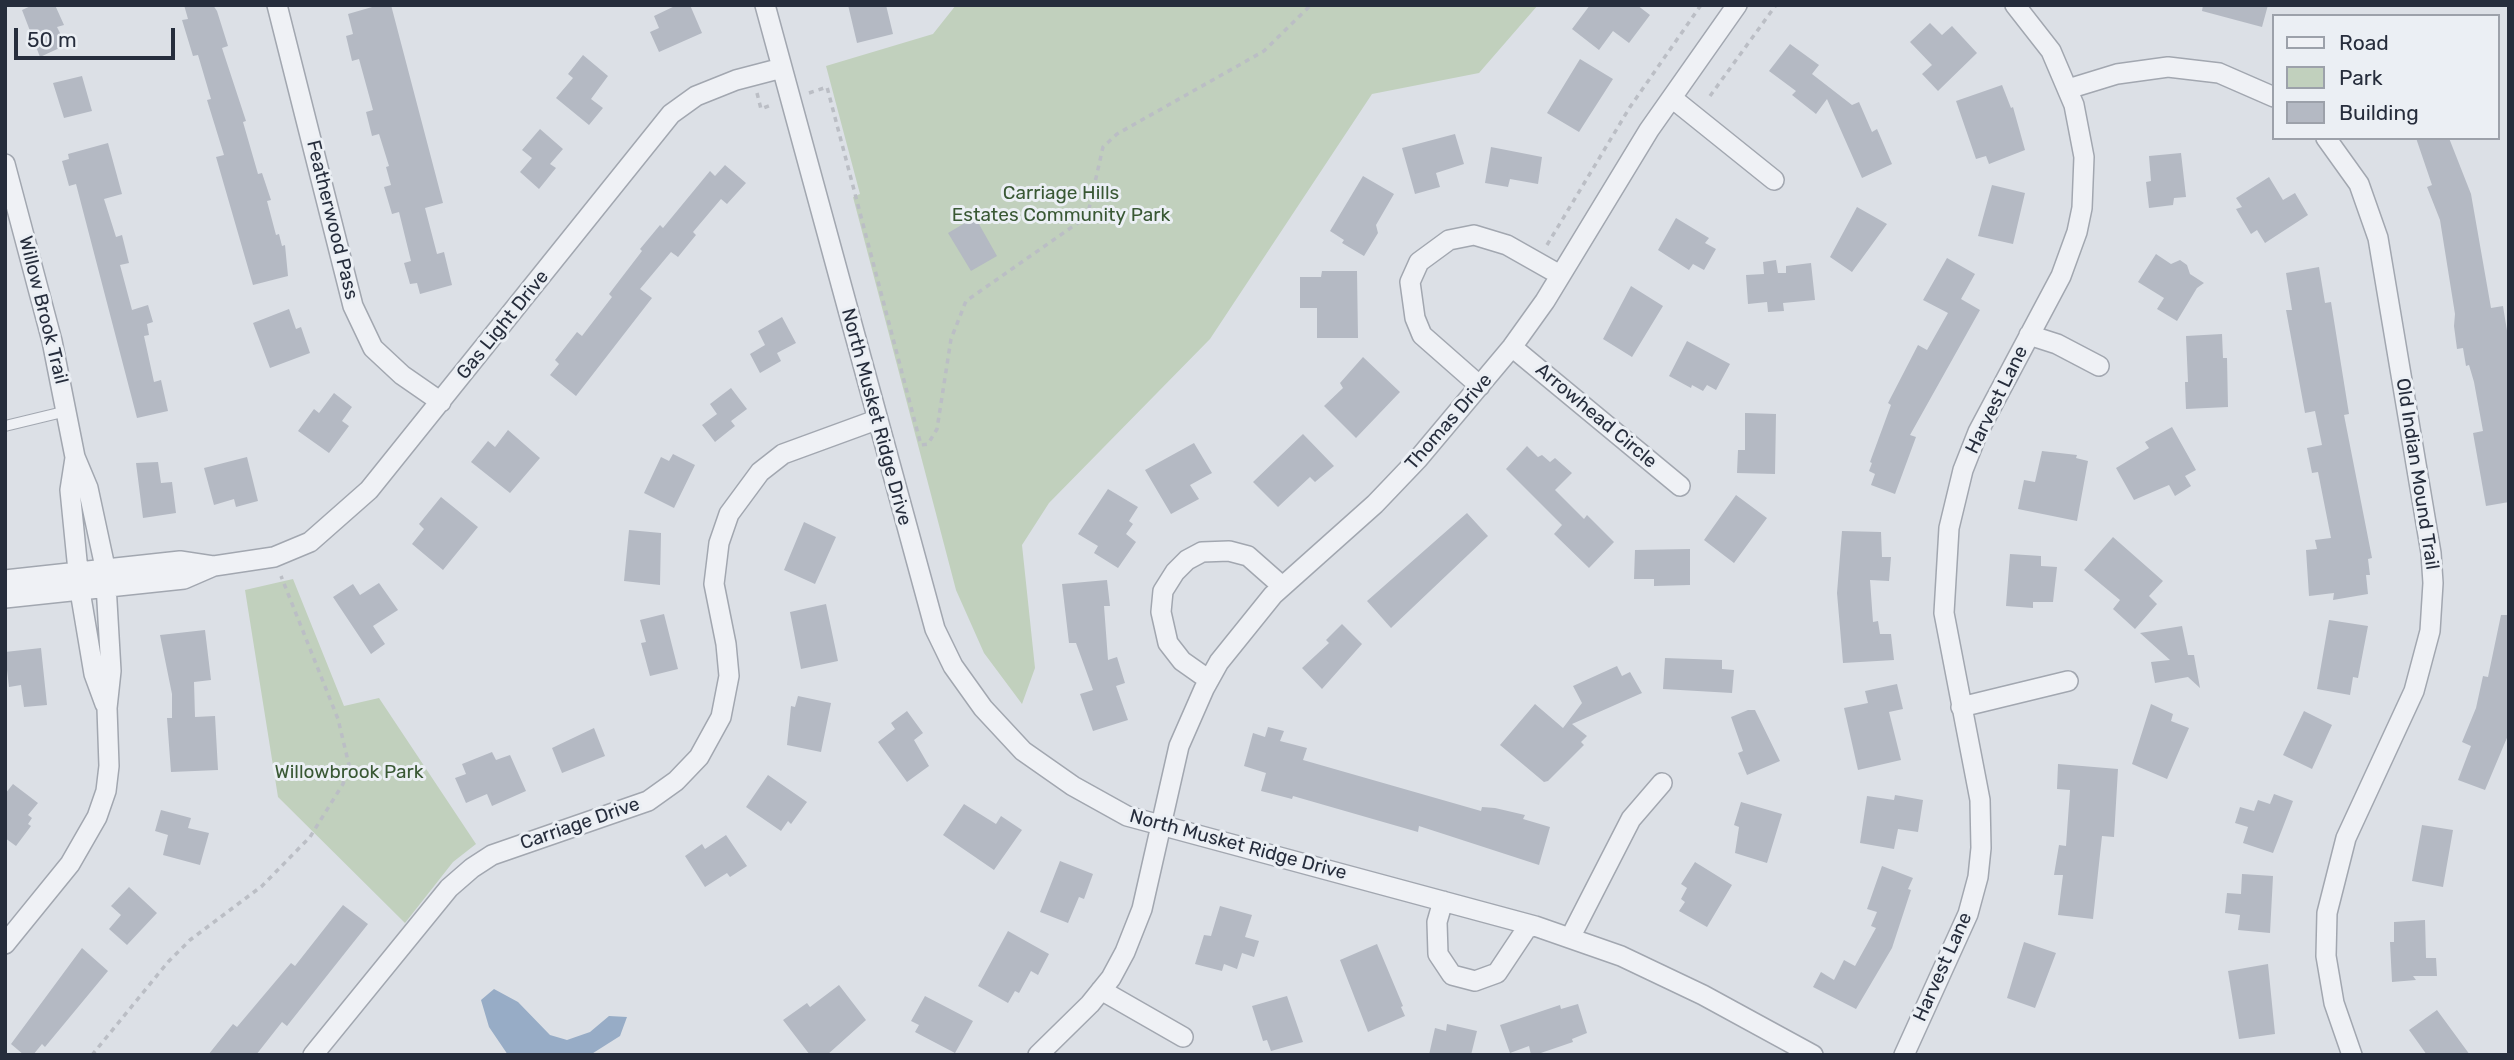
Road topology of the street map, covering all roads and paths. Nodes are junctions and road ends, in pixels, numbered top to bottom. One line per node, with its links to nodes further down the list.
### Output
1 (277, 5): 24 (street, Featherwood Pass)
2 (765, 5): 8 (street, North Musket Ridge Drive)
3 (1311, 5): 14 (path)
4 (1701, 5): 18 (path)
5 (1737, 5): 13 (street, Thomas Drive)
6 (1776, 5): 11 (path)
7 (2015, 5): 10 (street, Harvest Lane)
8 (782, 68): 9 (street, Gas Light Drive); 14 (street, North Musket Ridge Drive)
9 (752, 76): 14 (path); 24 (street, Gas Light Drive)
10 (2068, 89): 12 (street); 20 (street, Harvest Lane)
11 (1710, 96)
12 (2272, 96)
13 (1671, 97): 17 (street); 19 (street, Thomas Drive)
14 (790, 99): 26 (street, North Musket Ridge Drive)
15 (2327, 140): 56 (street, Old Indian Mound Trail)
16 (5, 164): 25 (street, Willow Brook Trail)
17 (1774, 180)
18 (1547, 245)
19 (1560, 275): 21 (street, Thomas Drive); 23 (street)
20 (2029, 335): 22 (street); 41 (street, Harvest Lane)
21 (1512, 347): 23 (street, Thomas Drive); 29 (street, Arrowhead Circle)
22 (2099, 366)
23 (1480, 386): 35 (street, Thomas Drive)
24 (441, 402): 30 (street, Gas Light Drive)
25 (67, 411): 27 (lane); 28 (street, Willow Brook Trail)
26 (876, 420): 44 (street, North Musket Ridge Drive); 52 (street, Carriage Drive)
27 (5, 426)
28 (75, 457): 32 (street, Willow Brook Trail); 33 (street, Willow Brook Trail)
29 (1680, 486)
30 (274, 557): 31 (street, Gas Light Drive); 51 (path)
31 (214, 566): 32 (street, Gas Light Drive); 36 (street, Gas Light Drive)
32 (105, 567): 33 (street, Gas Light Drive); 36 (street, Willow Brook Trail)
33 (77, 571): 34 (street, Gas Light Drive); 37 (street, Willow Brook Trail)
34 (5, 580)
35 (1282, 586): 39 (street, Thomas Drive); 39 (street)
36 (106, 588): 37 (street, Gas Light Drive); 42 (street, Willow Brook Trail)
37 (80, 591): 38 (street, Gas Light Drive); 42 (street, Willow Brook Trail)
38 (5, 598)
39 (1209, 680): 44 (street, Thomas Drive)
40 (2068, 681): 41 (street)
41 (1961, 707): 55 (street, Harvest Lane)
42 (107, 708): 48 (street, Willow Brook Trail)
43 (1662, 783): 47 (street)
44 (1162, 825): 45 (street, North Musket Ridge Drive); 49 (street, Thomas Drive)
45 (1443, 901): 46 (street, North Musket Ridge Drive); 46 (street)
46 (1535, 926): 47 (street, North Musket Ridge Drive)
47 (1570, 938): 54 (street, North Musket Ridge Drive)
48 (5, 944)
49 (1101, 990): 50 (street); 53 (street, Thomas Drive)
50 (1182, 1037)
51 (92, 1055)
52 (313, 1055)
53 (1038, 1055)
54 (1813, 1055)
55 (1904, 1055)
56 (2352, 1055)

